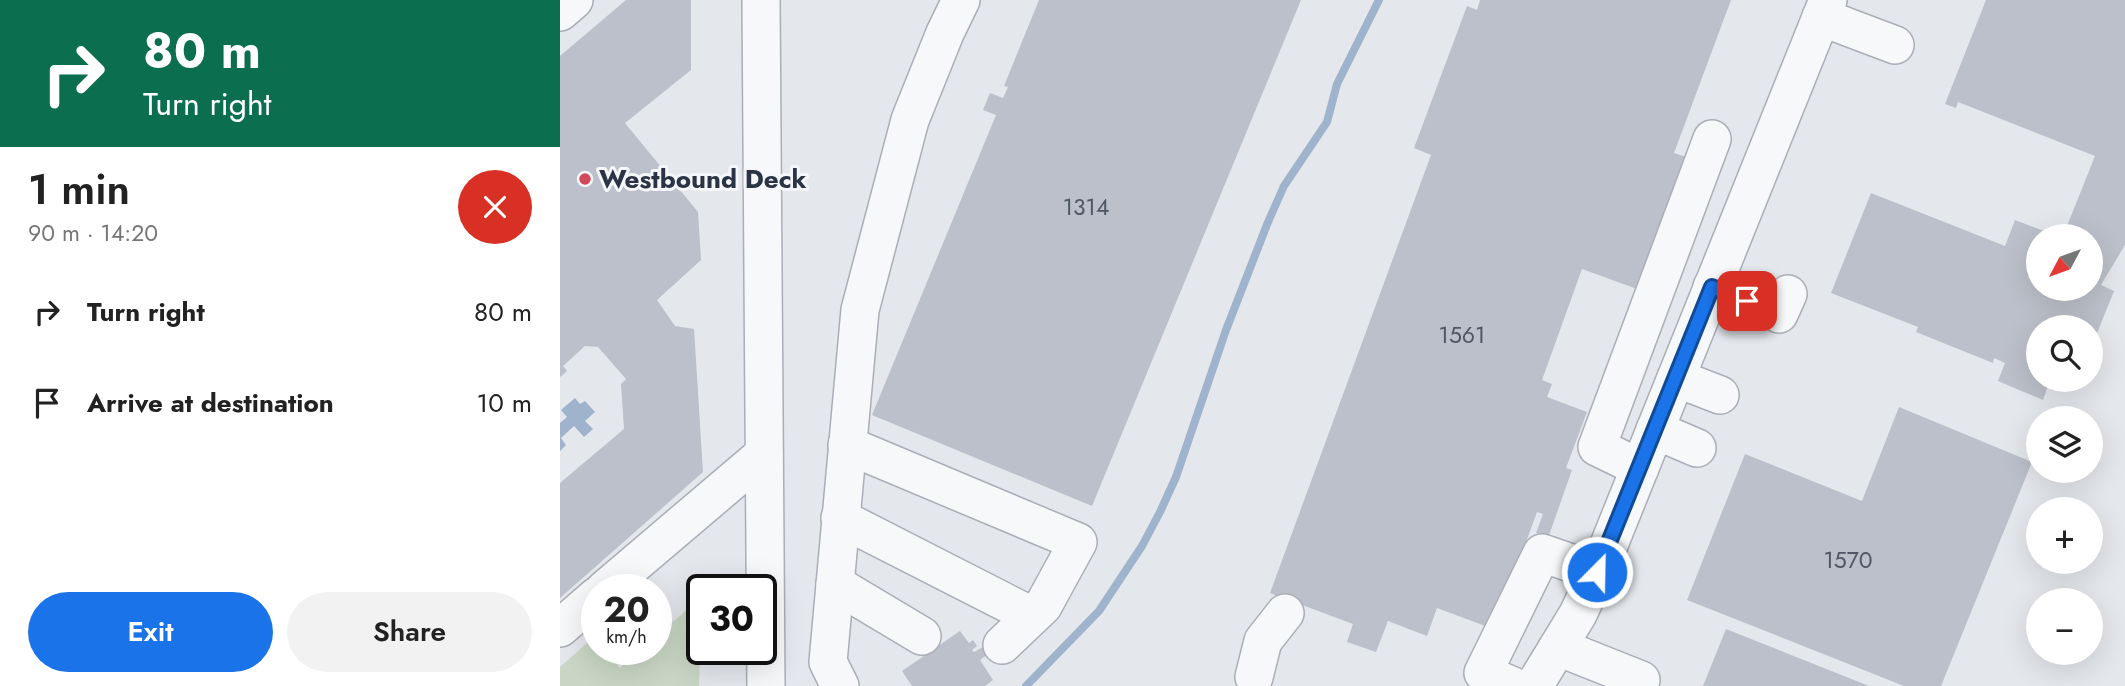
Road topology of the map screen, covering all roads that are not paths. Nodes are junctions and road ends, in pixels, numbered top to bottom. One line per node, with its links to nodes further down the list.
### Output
1 (574, 0): 5 (street)
2 (761, 0): 17 (street)
3 (961, 0): 15 (street)
4 (1824, 8): 6 (street); 9 (street)
5 (560, 12)
6 (1895, 45)
7 (1712, 139): 8 (street)
8 (1690, 200): 9 (street); 18 (street)
9 (1741, 215): 10 (street)
10 (1712, 287): 11 (street); 12 (street)
11 (1771, 303)
12 (1676, 378): 13 (street); 14 (street)
13 (1720, 395)
14 (1655, 430): 16 (street); 18 (street)
15 (847, 445): 19 (street); 25 (street)
16 (1697, 448)
17 (764, 454): 21 (street); 33 (street)
18 (1640, 468): 20 (street)
19 (841, 518): 22 (street); 25 (street)
20 (1597, 572): 29 (street); 32 (street)
21 (623, 574)
22 (835, 584): 27 (street); 34 (street)
23 (581, 610): 26 (street)
24 (1285, 613): 30 (street)
25 (1032, 616): 28 (street)
26 (560, 628)
27 (922, 636)
28 (1002, 645)
29 (1558, 648): 31 (street); 35 (street)
30 (1254, 677)
31 (1641, 680)
32 (1490, 682)
33 (766, 686)
34 (840, 686)
35 (1534, 686)

